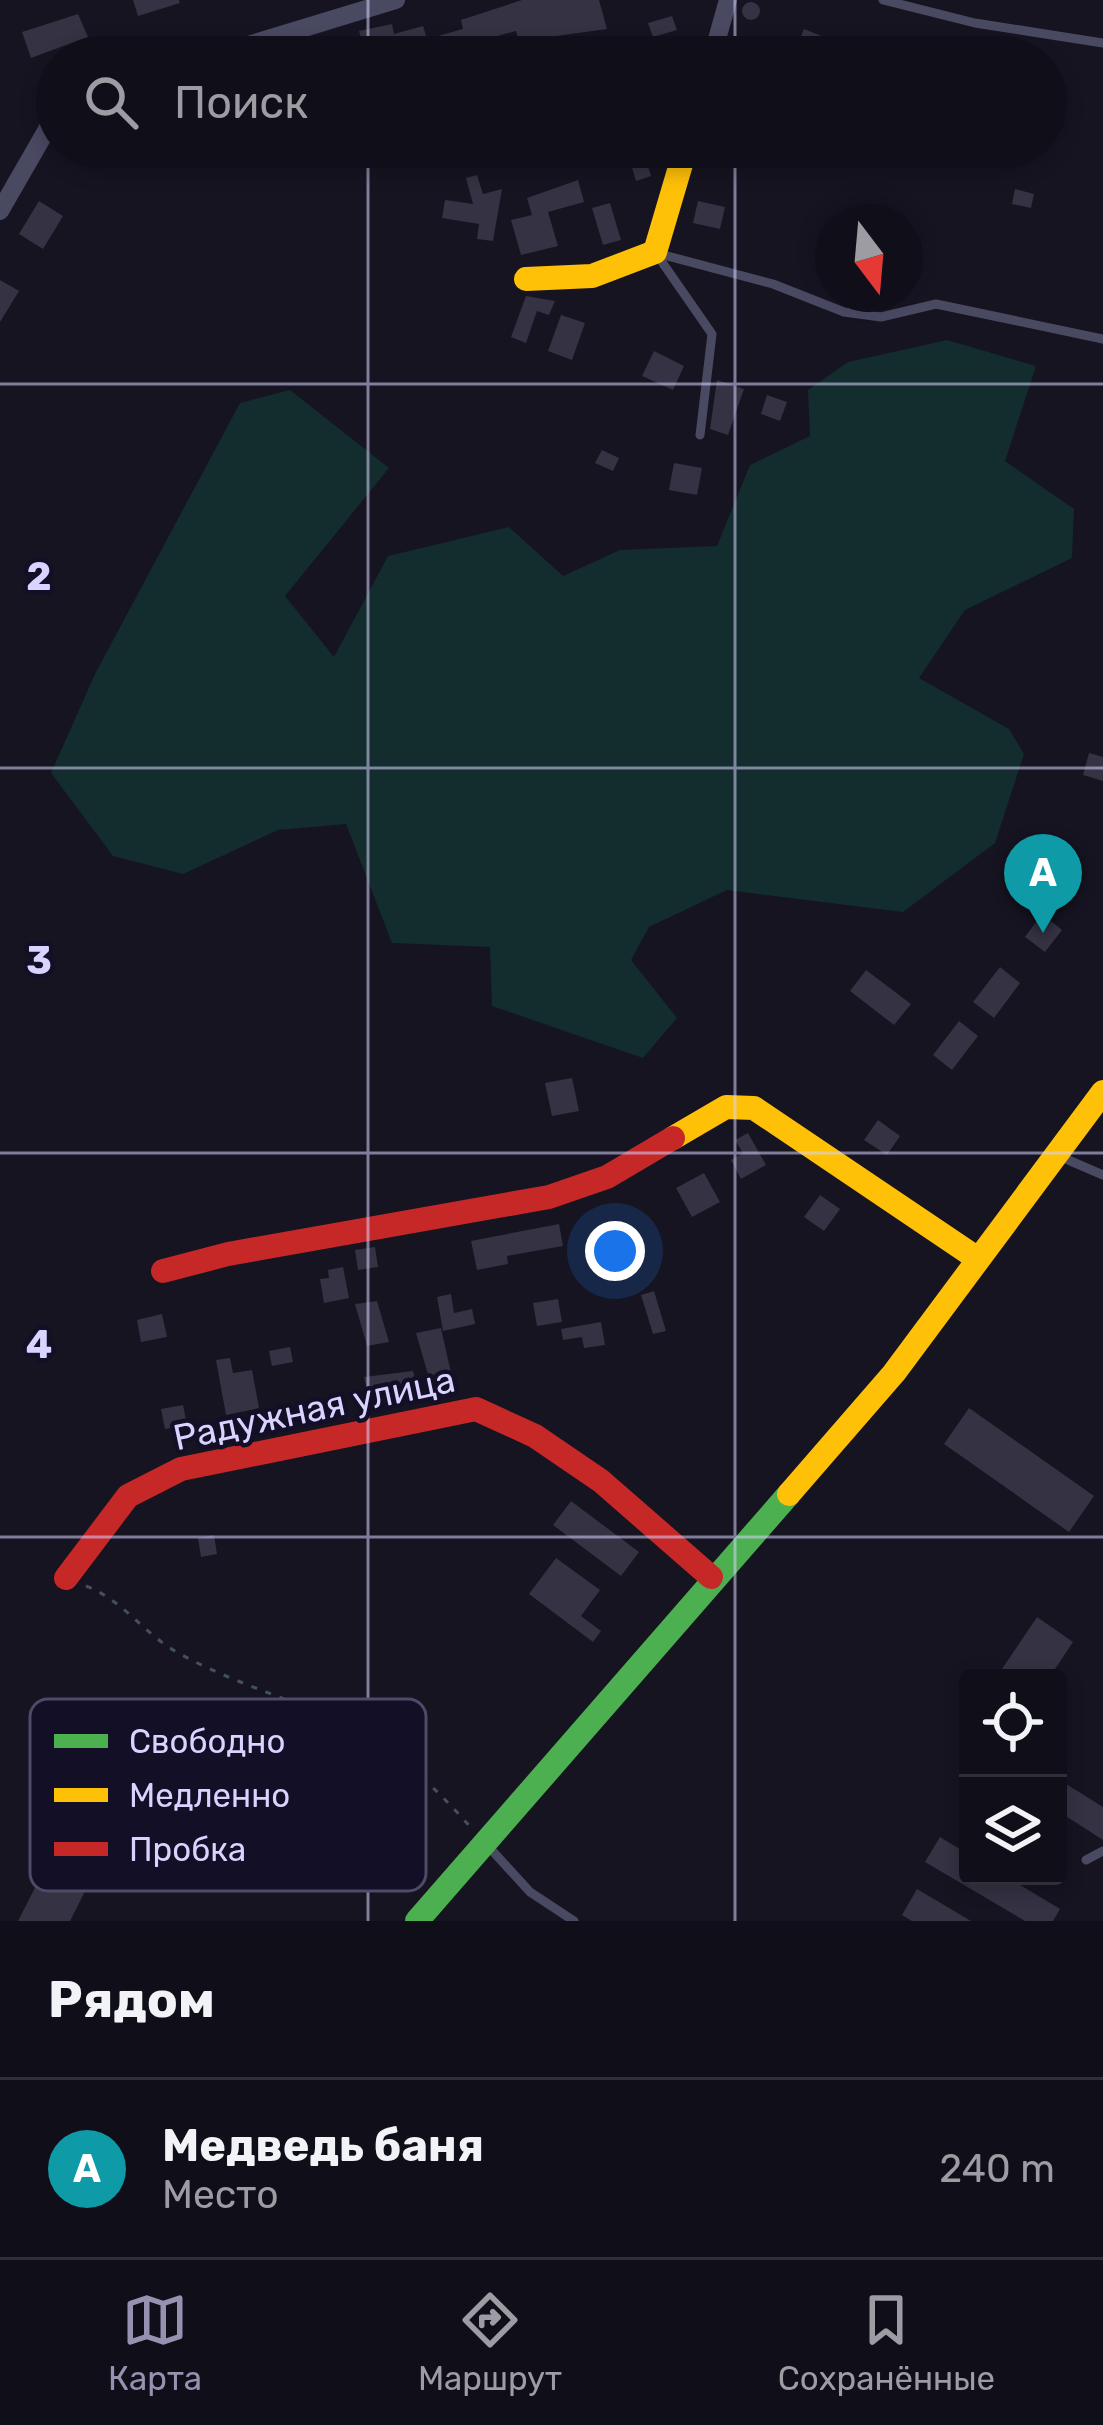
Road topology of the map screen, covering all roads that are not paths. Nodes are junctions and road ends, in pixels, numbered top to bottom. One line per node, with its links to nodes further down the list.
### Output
1 (397, 0): 4 (street)
2 (728, 0): 5 (street)
3 (883, 0): 6 (lane)
4 (278, 36)
5 (718, 36)
6 (1058, 36)
7 (1067, 37): 8 (lane)
8 (1103, 43)
9 (36, 148): 11 (street)
10 (680, 168): 12 (street)
11 (0, 211)
12 (655, 252): 13 (street); 14 (lane); 15 (lane)
13 (526, 278)
14 (1103, 339)
15 (700, 435)
16 (1103, 1092): 17 (street)
17 (1059, 1156): 18 (lane); 19 (street)
18 (1103, 1175)
19 (978, 1259): 20 (street); 21 (street)
20 (163, 1271)
21 (711, 1577): 22 (street, Радужная улица); 23 (street)
22 (66, 1578)
23 (482, 1840): 26 (street); 27 (lane)
24 (1103, 1851): 25 (lane)
25 (1086, 1860)
26 (417, 1921)
27 (574, 1921)

